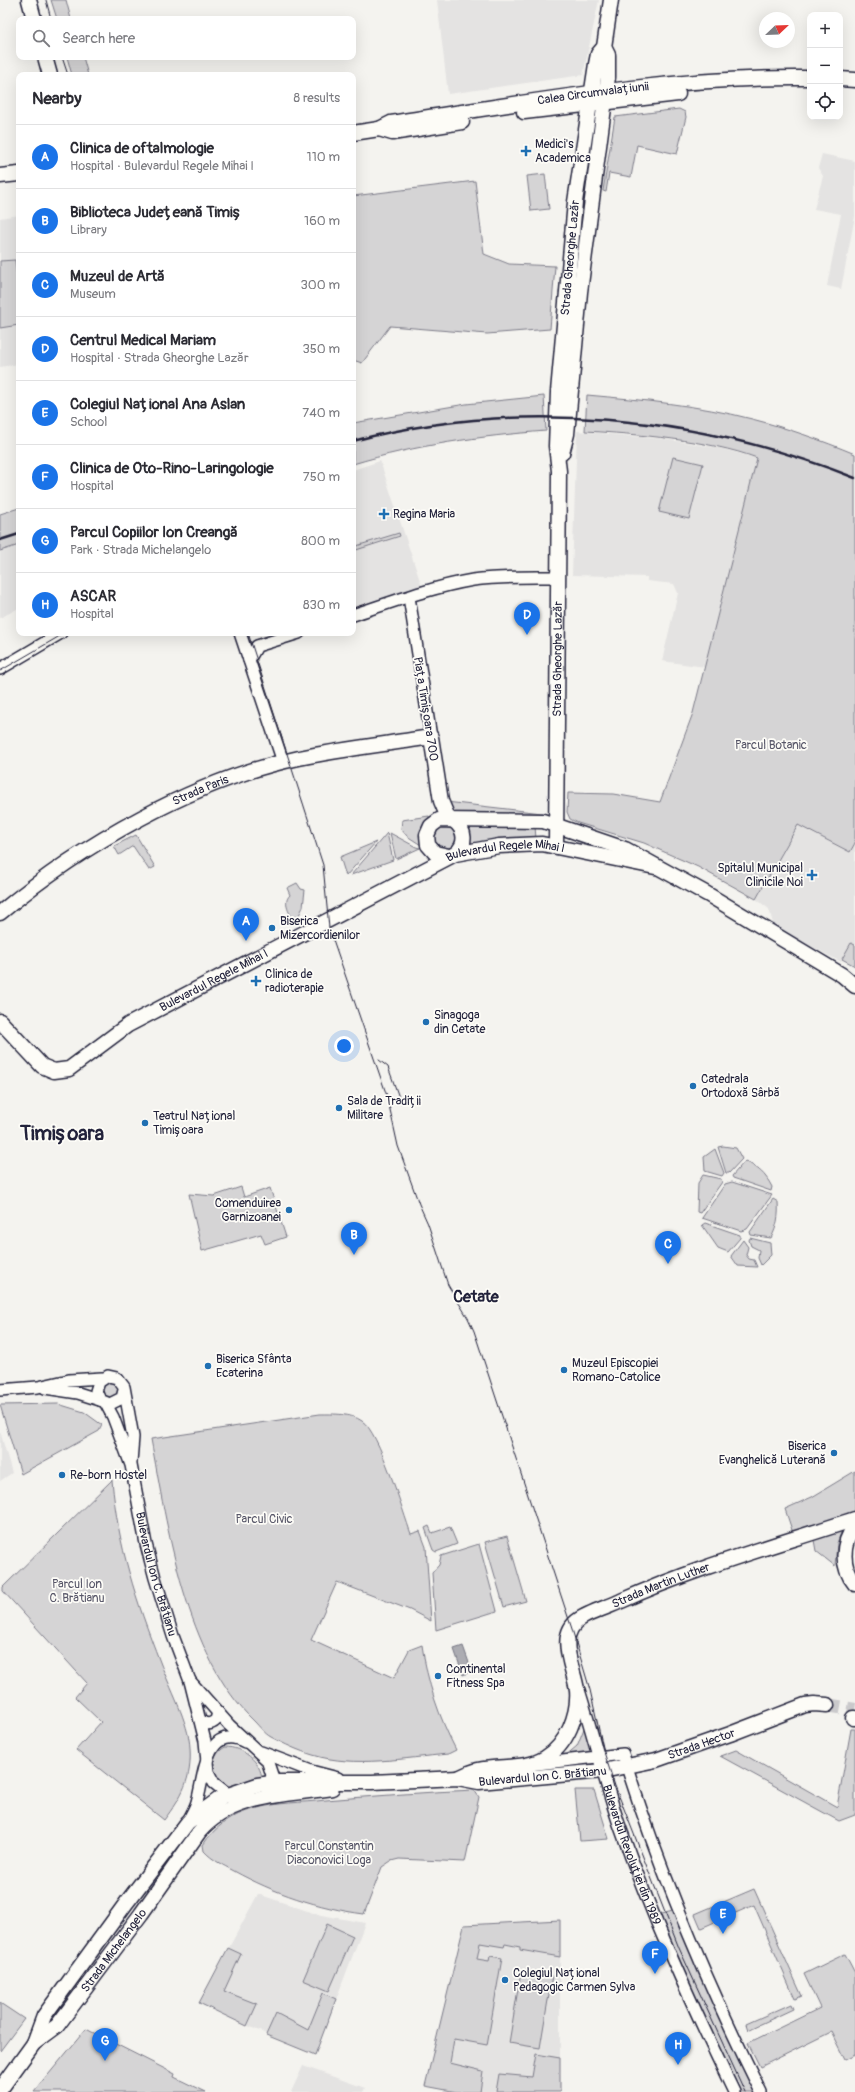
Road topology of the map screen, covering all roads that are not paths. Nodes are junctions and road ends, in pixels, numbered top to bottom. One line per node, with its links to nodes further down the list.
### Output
1 (29, 0): 3 (main road)
2 (610, 0): 4 (main road, Strada Gheorghe Lazăr)
3 (33, 16)
4 (604, 47): 13 (main road, Strada Gheorghe Lazăr); 14 (main road, Strada Gheorghe Lazăr)
5 (46, 60): 6 (main road)
6 (49, 72)
7 (807, 78): 13 (main road, Calea Circumvalațiunii)
8 (843, 79): 9 (main road)
9 (855, 80)
10 (807, 87): 13 (main road, Calea Circumvalațiunii)
11 (843, 89): 12 (main road)
12 (855, 90)
13 (606, 96): 14 (main road, Calea Circumvalațiunii); 18 (main road, Strada Gheorghe Lazăr)
14 (591, 98): 15 (main road, Calea Circumvalațiunii); 18 (main road, Strada Gheorghe Lazăr)
15 (356, 133)
16 (16, 174): 17 (main road)
17 (0, 176)
18 (558, 471): 19 (main road, Strada Gheorghe Lazăr)
19 (558, 577): 20 (street); 30 (main road, Strada Gheorghe Lazăr)
20 (409, 597): 21 (street); 27 (street, Piața Timișoara 700)
21 (356, 614)
22 (56, 636): 26 (street)
23 (241, 636): 25 (street)
24 (289, 636): 25 (street)
25 (249, 660): 28 (street)
26 (0, 669)
27 (431, 737): 28 (main road, Strada Paris); 29 (main road, Piața Timișoara 700)
28 (283, 762): 34 (main road, Strada Paris)
29 (451, 820): 30 (main road, Bulevardul Regele Mihai I); 32 (main road); 32 (main road)
30 (556, 825): 31 (main road, Strada Gheorghe Lazăr); 33 (main road, Bulevardul Regele Mihai I)
31 (556, 846): 32 (main road, Bulevardul Regele Mihai I); 33 (main road, Bulevardul Regele Mihai I)
32 (452, 855): 36 (main road, Bulevardul Regele Mihai I)
33 (655, 867): 35 (main road, Bulevardul Regele Mihai I)
34 (0, 913)
35 (853, 982)
36 (0, 1021)
37 (102, 1378): 38 (street); 40 (street); 41 (street)
38 (38, 1387): 39 (street); 41 (street)
39 (0, 1390)
40 (124, 1390): 41 (street); 42 (street, Bulevardul Ion C. Brătianu)
41 (103, 1402): 42 (street, Bulevardul Ion C. Brătianu)
42 (131, 1465): 48 (street, Bulevardul Ion C. Brătianu)
43 (855, 1519): 46 (main road, Strada Martin Luther)
44 (855, 1526): 45 (main road)
45 (855, 1584)
46 (568, 1654): 47 (main road, Bulevardul Revoluției din 1989)
47 (573, 1670): 55 (main road, Bulevardul Ion C. Brătianu); 56 (street, Bulevardul Revoluției din 1989)
48 (190, 1681): 50 (street, Bulevardul Ion C. Brătianu); 51 (street, Bulevardul Ion C. Brătianu)
49 (827, 1705): 54 (main road, Strada Hector)
50 (218, 1712): 51 (street); 52 (street, Bulevardul Ion C. Brătianu)
51 (200, 1720): 53 (street, Bulevardul Ion C. Brătianu)
52 (254, 1749): 53 (street); 58 (street, Bulevardul Ion C. Brătianu); 59 (street, Bulevardul Ion C. Brătianu)
53 (207, 1759): 60 (street, Bulevardul Ion C. Brătianu); 62 (street, Bulevardul Ion C. Brătianu)
54 (624, 1761): 56 (main road, Bulevardul Ion C. Brătianu); 68 (street, Bulevardul Revoluției din 1989)
55 (529, 1764): 56 (street, Bulevardul Ion C. Brătianu); 57 (main road, Bulevardul Ion C. Brătianu)
56 (601, 1764): 57 (main road, Bulevardul Ion C. Brătianu); 67 (street, Bulevardul Revoluției din 1989)
57 (458, 1778): 58 (main road, Bulevardul Ion C. Brătianu)
58 (372, 1782): 59 (main road, Bulevardul Ion C. Brătianu); 61 (main road, Bulevardul Ion C. Brătianu)
59 (271, 1783): 60 (main road, Bulevardul Ion C. Brătianu); 61 (street, Bulevardul Ion C. Brătianu)
60 (228, 1794): 61 (street, Bulevardul Ion C. Brătianu); 62 (main road, Bulevardul Ion C. Brătianu)
61 (252, 1800): 64 (main road, Bulevardul Ion C. Brătianu)
62 (188, 1822): 63 (main road, Bulevardul Ion C. Brătianu)
63 (174, 1842): 65 (main road, Strada Michelangelo)
64 (186, 1851): 65 (main road, Strada Michelangelo)
65 (34, 2043): 66 (main road, Strada Michelangelo)
66 (0, 2090)
67 (734, 2092)
68 (761, 2092)

